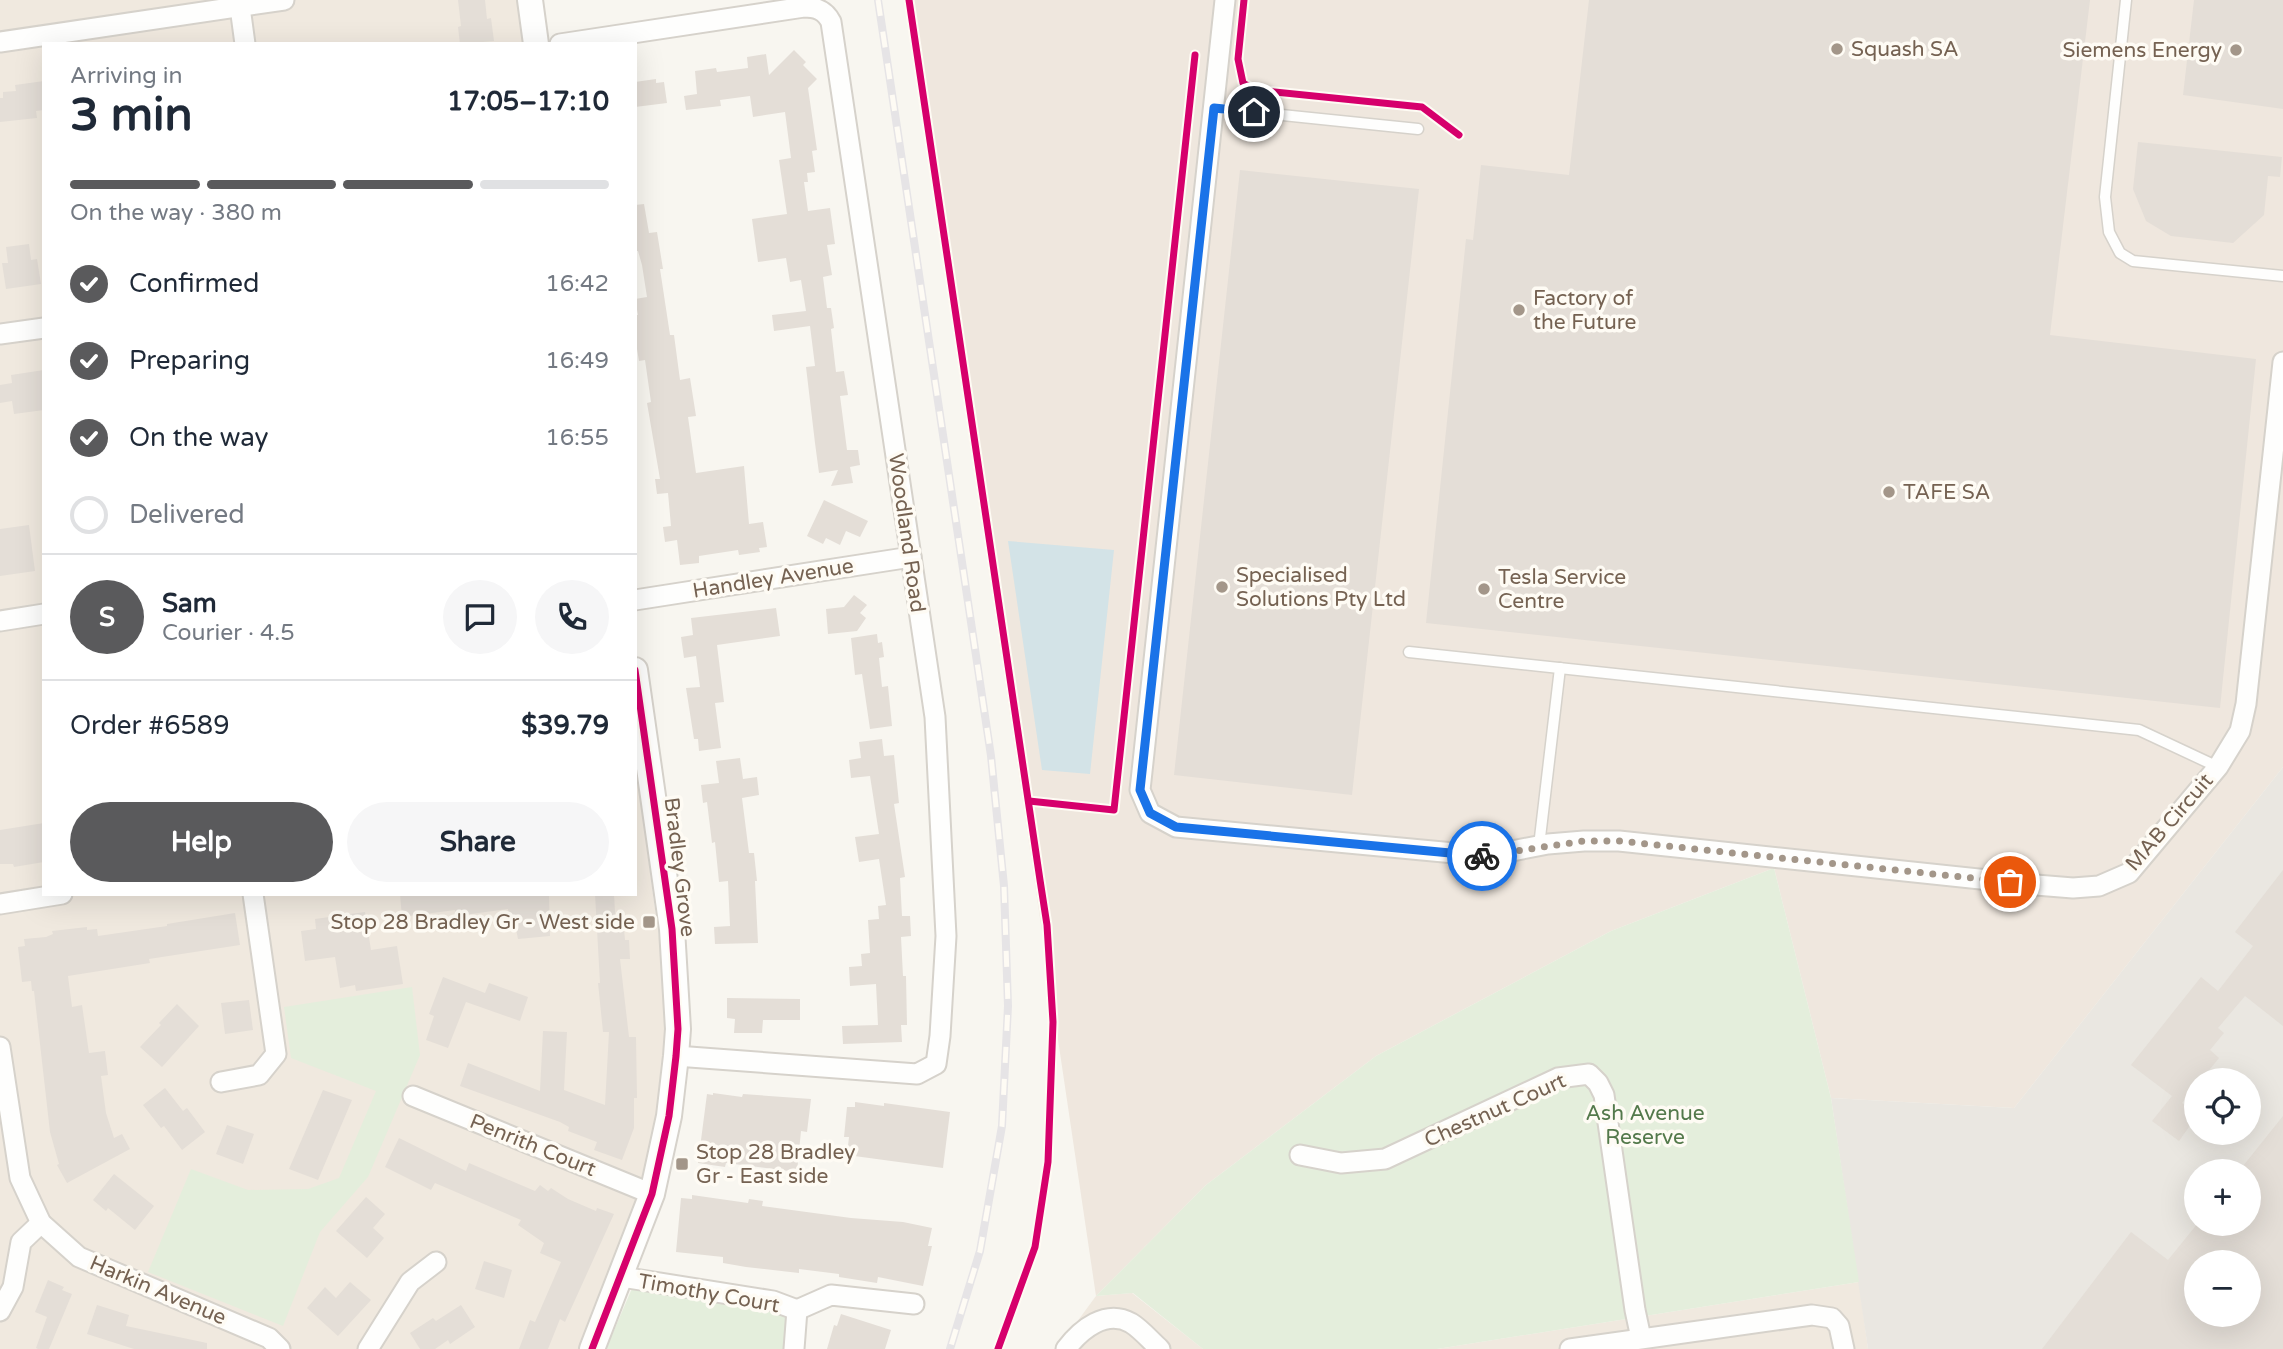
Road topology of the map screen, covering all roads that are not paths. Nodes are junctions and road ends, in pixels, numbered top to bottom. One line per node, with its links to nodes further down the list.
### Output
1 (284, 0): 5 (street)
2 (530, 0): 8 (street)
3 (1224, 0): 10 (street, MAB Circuit)
4 (2126, 0): 12 (lane)
5 (240, 7): 6 (street); 7 (street)
6 (0, 42)
7 (245, 42)
8 (536, 42)
9 (573, 42): 16 (street, Woodland Road)
10 (1214, 108): 11 (lane); 25 (street, MAB Circuit)
11 (1418, 129)
12 (2283, 276)
13 (42, 328): 14 (street)
14 (0, 334)
15 (2283, 362): 23 (street, MAB Circuit)
16 (911, 557): 17 (street, Handley Avenue); 30 (street, Woodland Road)
17 (637, 600)
18 (42, 614): 19 (street)
19 (0, 621)
20 (1409, 652): 21 (lane)
21 (1560, 668): 23 (lane); 25 (lane)
22 (637, 697): 24 (street, Bradley Grove)
23 (2218, 767): 25 (street, MAB Circuit)
24 (645, 805): 30 (street, Bradley Grove)
25 (1539, 846)
26 (50, 896): 28 (street)
27 (253, 896): 31 (street)
28 (0, 904)
29 (0, 1047): 35 (street)
30 (676, 1056): 34 (street, Bradley Grove)
31 (221, 1082)
32 (413, 1096): 34 (street, Penrith Court)
33 (1300, 1155): 41 (street, Chestnut Court)
34 (652, 1195): 37 (street, Bradley Grove)
35 (41, 1223): 40 (street); 42 (street, Harkin Avenue)
36 (436, 1262): 43 (street)
37 (622, 1278): 39 (street, Timothy Court); 44 (street, Bradley Grove)
38 (914, 1304): 39 (street, Timothy Court)
39 (797, 1310): 45 (street, Timothy Court)
40 (0, 1311)
41 (1642, 1338): 48 (street); 49 (street)
42 (280, 1349)
43 (369, 1349)
44 (592, 1349)
45 (793, 1349)
46 (1066, 1349): 47 (street)
47 (1160, 1349)
48 (1570, 1349)
49 (1844, 1349)

